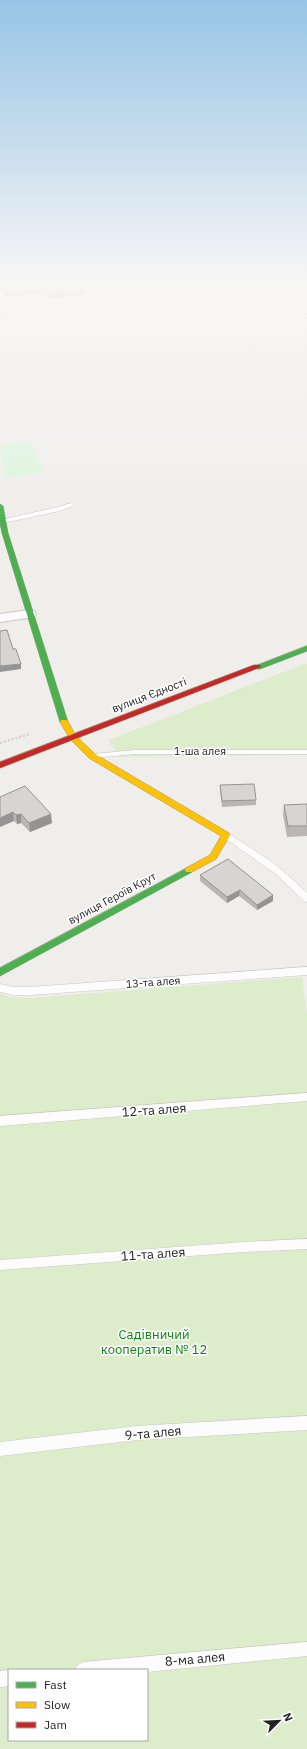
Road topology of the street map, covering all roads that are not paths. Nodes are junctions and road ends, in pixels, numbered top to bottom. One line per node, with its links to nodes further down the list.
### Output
1 (71, 505): 3 (lane)
2 (0, 506): 3 (street)
3 (2, 524): 4 (street)
4 (29, 614): 5 (street); 7 (street)
5 (0, 618)
6 (307, 648): 7 (street, вулиця Єдності)
7 (73, 737): 9 (street); 10 (street, вулиця Єдності)
8 (307, 752): 9 (lane, 1-ша алея)
9 (92, 756): 11 (street)
10 (0, 766)
11 (226, 835): 12 (lane); 14 (street, вулиця Героїв Крут)
12 (307, 899)
13 (307, 971): 15 (lane, 13-та алея)
14 (0, 972)
15 (0, 988)
16 (307, 1097): 17 (lane, 12-та алея)
17 (0, 1121)
18 (307, 1244): 19 (lane, 11-та алея)
19 (0, 1265)
20 (307, 1423): 21 (lane, 9-та алея)
21 (0, 1449)
22 (307, 1649): 23 (lane, 8-ма алея)
23 (94, 1669)

